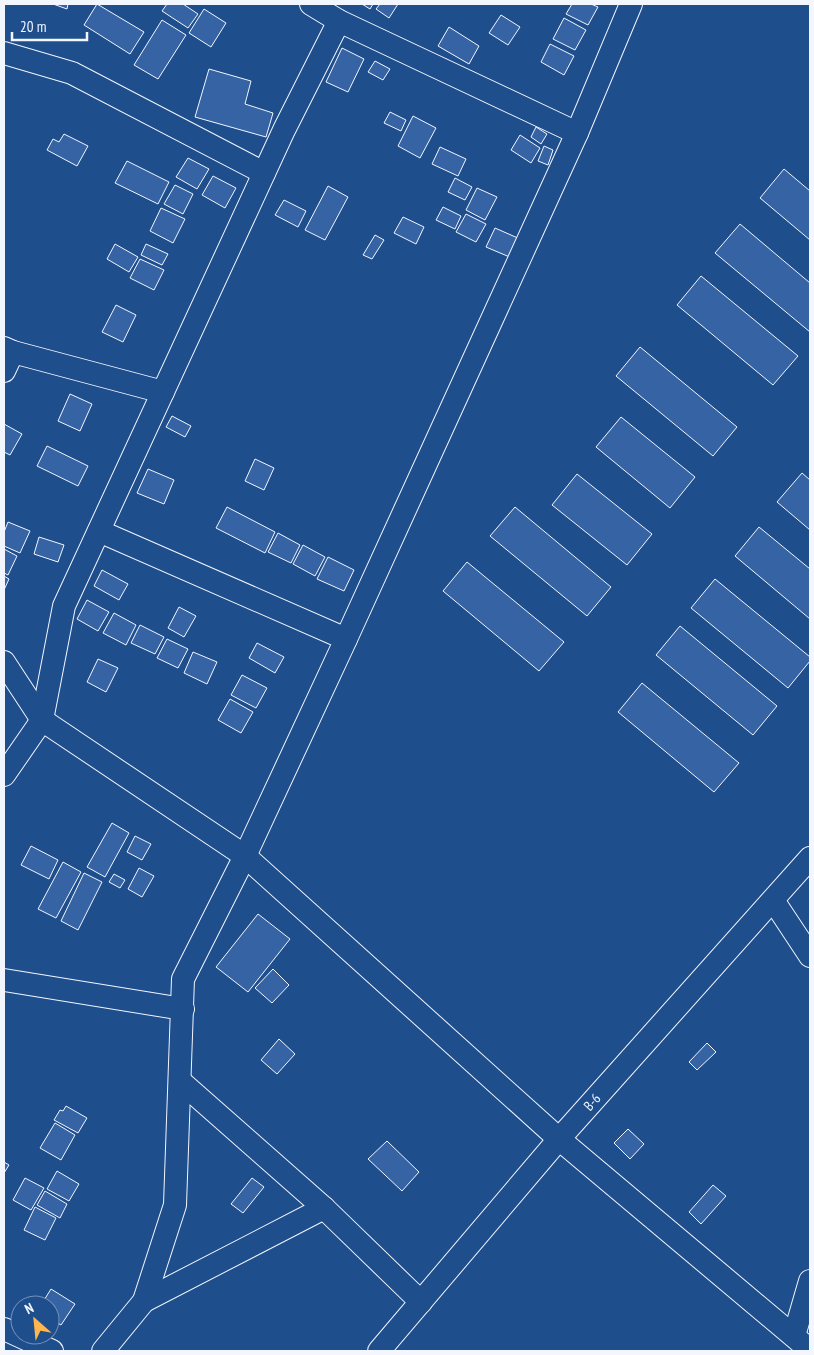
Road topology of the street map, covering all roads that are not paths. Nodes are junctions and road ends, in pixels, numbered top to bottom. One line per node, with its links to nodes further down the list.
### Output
1 (311, 4): 3 (street)
2 (629, 4): 5 (street)
3 (339, 21): 5 (street); 6 (street)
4 (4, 53): 6 (street)
5 (577, 133): 10 (street)
6 (264, 173): 8 (street)
7 (7, 357): 8 (street)
8 (163, 392): 9 (street)
9 (99, 532): 10 (street); 12 (street)
10 (346, 639): 14 (street)
11 (4, 662): 12 (street)
12 (42, 720): 13 (street); 14 (street)
13 (4, 776)
14 (245, 856): 19 (street); 21 (street)
15 (810, 858): 16 (street, B-6)
16 (773, 900): 17 (street); 21 (street, B-6)
17 (810, 956)
18 (4, 980): 19 (street)
19 (183, 1009): 20 (street)
20 (180, 1081): 22 (street); 24 (street)
21 (559, 1139): 25 (street, B-6); 27 (street)
22 (324, 1208): 24 (street); 25 (street)
23 (810, 1281): 27 (street)
24 (144, 1300): 29 (street)
25 (421, 1302): 30 (street, B-6)
26 (4, 1329): 28 (street)
27 (802, 1343)
28 (52, 1351)
29 (104, 1351)
30 (379, 1351)

